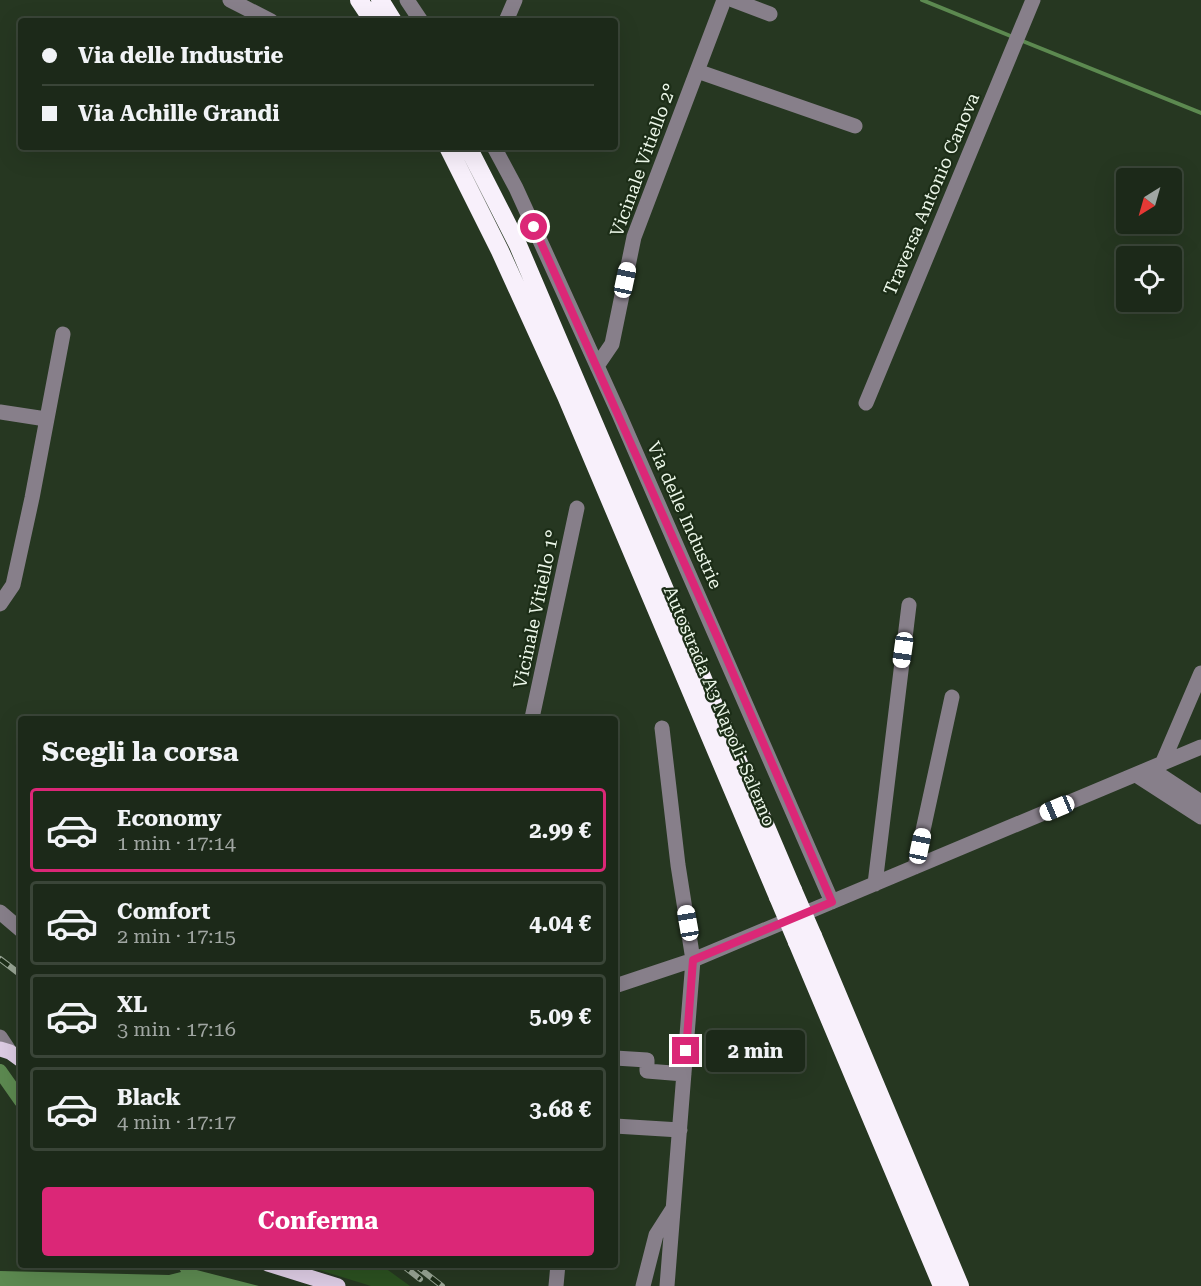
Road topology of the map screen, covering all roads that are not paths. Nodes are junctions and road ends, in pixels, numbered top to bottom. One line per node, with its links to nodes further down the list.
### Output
1 (230, 0): 10 (street)
2 (359, 0): 11 (highway)
3 (380, 0): 12 (highway)
4 (407, 0): 13 (street)
5 (515, 0): 14 (street)
6 (724, 0): 15 (street, Vicinale Vitiello 2°)
7 (733, 0): 9 (street)
8 (1033, 0): 22 (street, Traversa Antonio Canova)
9 (770, 14)
10 (265, 18)
11 (371, 18)
12 (391, 18)
13 (419, 18)
14 (507, 18)
15 (697, 71): 16 (street, Vicinale Vitiello 2°); 21 (street, Vicinale Vitiello 2°)
16 (855, 126)
17 (450, 150): 39 (highway, Autostrada A3 Napoli-Salerno)
18 (470, 150): 39 (highway, Autostrada A3 Napoli-Salerno)
19 (496, 150): 21 (street, Via delle Industrie)
20 (63, 334): 24 (street)
21 (597, 366): 40 (street, Via delle Industrie)
22 (866, 403)
23 (0, 412): 24 (street)
24 (46, 419): 26 (street)
25 (577, 508): 30 (street, Vicinale Vitiello 1°)
26 (0, 604)
27 (909, 605): 38 (street)
28 (1201, 673): 33 (street)
29 (952, 697): 37 (street)
30 (532, 716)
31 (662, 728): 44 (street)
32 (1201, 747): 33 (street)
33 (1156, 766): 34 (street); 35 (street)
34 (1136, 775): 36 (street); 37 (street)
35 (1201, 802)
36 (1201, 817)
37 (915, 867): 38 (street)
38 (875, 884): 40 (street)
39 (786, 893): 43 (highway, Autostrada A3 Napoli-Salerno, bridge)
40 (832, 902): 44 (street)
41 (0, 912): 42 (street)
42 (18, 927)
43 (805, 939): 59 (highway, Autostrada A3 Napoli-Salerno); 60 (highway, Autostrada A3 Napoli-Salerno)
44 (693, 960): 45 (street); 49 (street)
45 (618, 985)
46 (0, 1037): 47 (street)
47 (10, 1054)
48 (618, 1058): 49 (street)
49 (684, 1074): 51 (street)
50 (618, 1126): 51 (street)
51 (680, 1130): 52 (street)
52 (674, 1207): 57 (street); 58 (street)
53 (284, 1268): 55 (main road)
54 (558, 1268): 56 (street)
55 (338, 1286)
56 (556, 1286)
57 (643, 1286)
58 (667, 1286)
59 (942, 1286)
60 (960, 1286)

